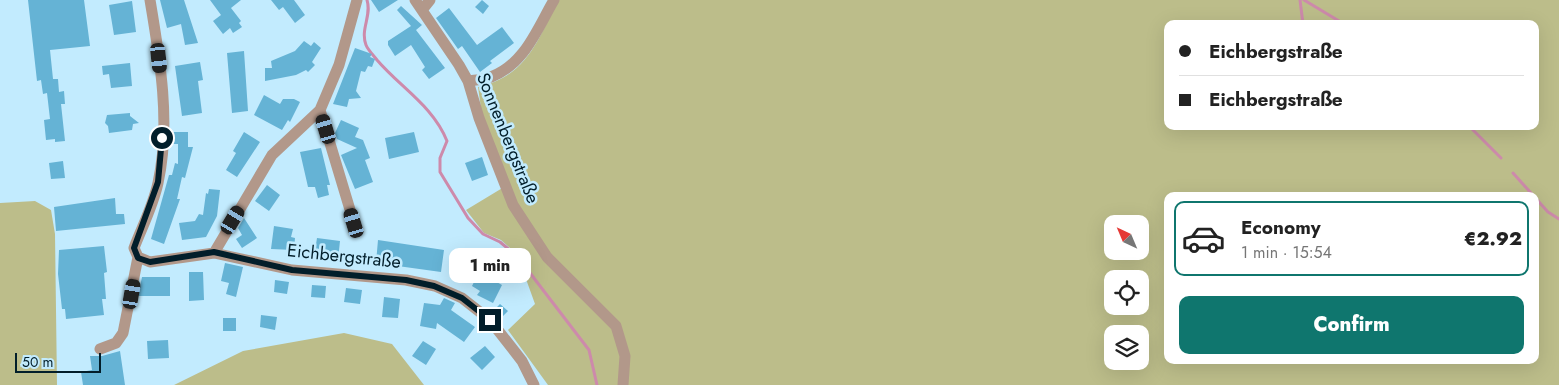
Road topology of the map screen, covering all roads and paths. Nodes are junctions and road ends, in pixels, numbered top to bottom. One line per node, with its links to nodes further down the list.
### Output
1 (150, 0): 11 (street)
2 (357, 0): 8 (street)
3 (415, 0): 6 (street, Sonnenbergstraße)
4 (430, 0): 6 (street)
5 (554, 0): 7 (street)
6 (422, 10): 7 (street, Sonnenbergstraße)
7 (468, 82): 14 (street, Sonnenbergstraße)
8 (320, 110): 9 (street); 10 (street)
9 (354, 223)
10 (214, 252): 11 (street, Eichbergstraße); 13 (street, Eichbergstraße)
11 (138, 258): 12 (street)
12 (100, 349)
13 (534, 385)
14 (623, 385)

